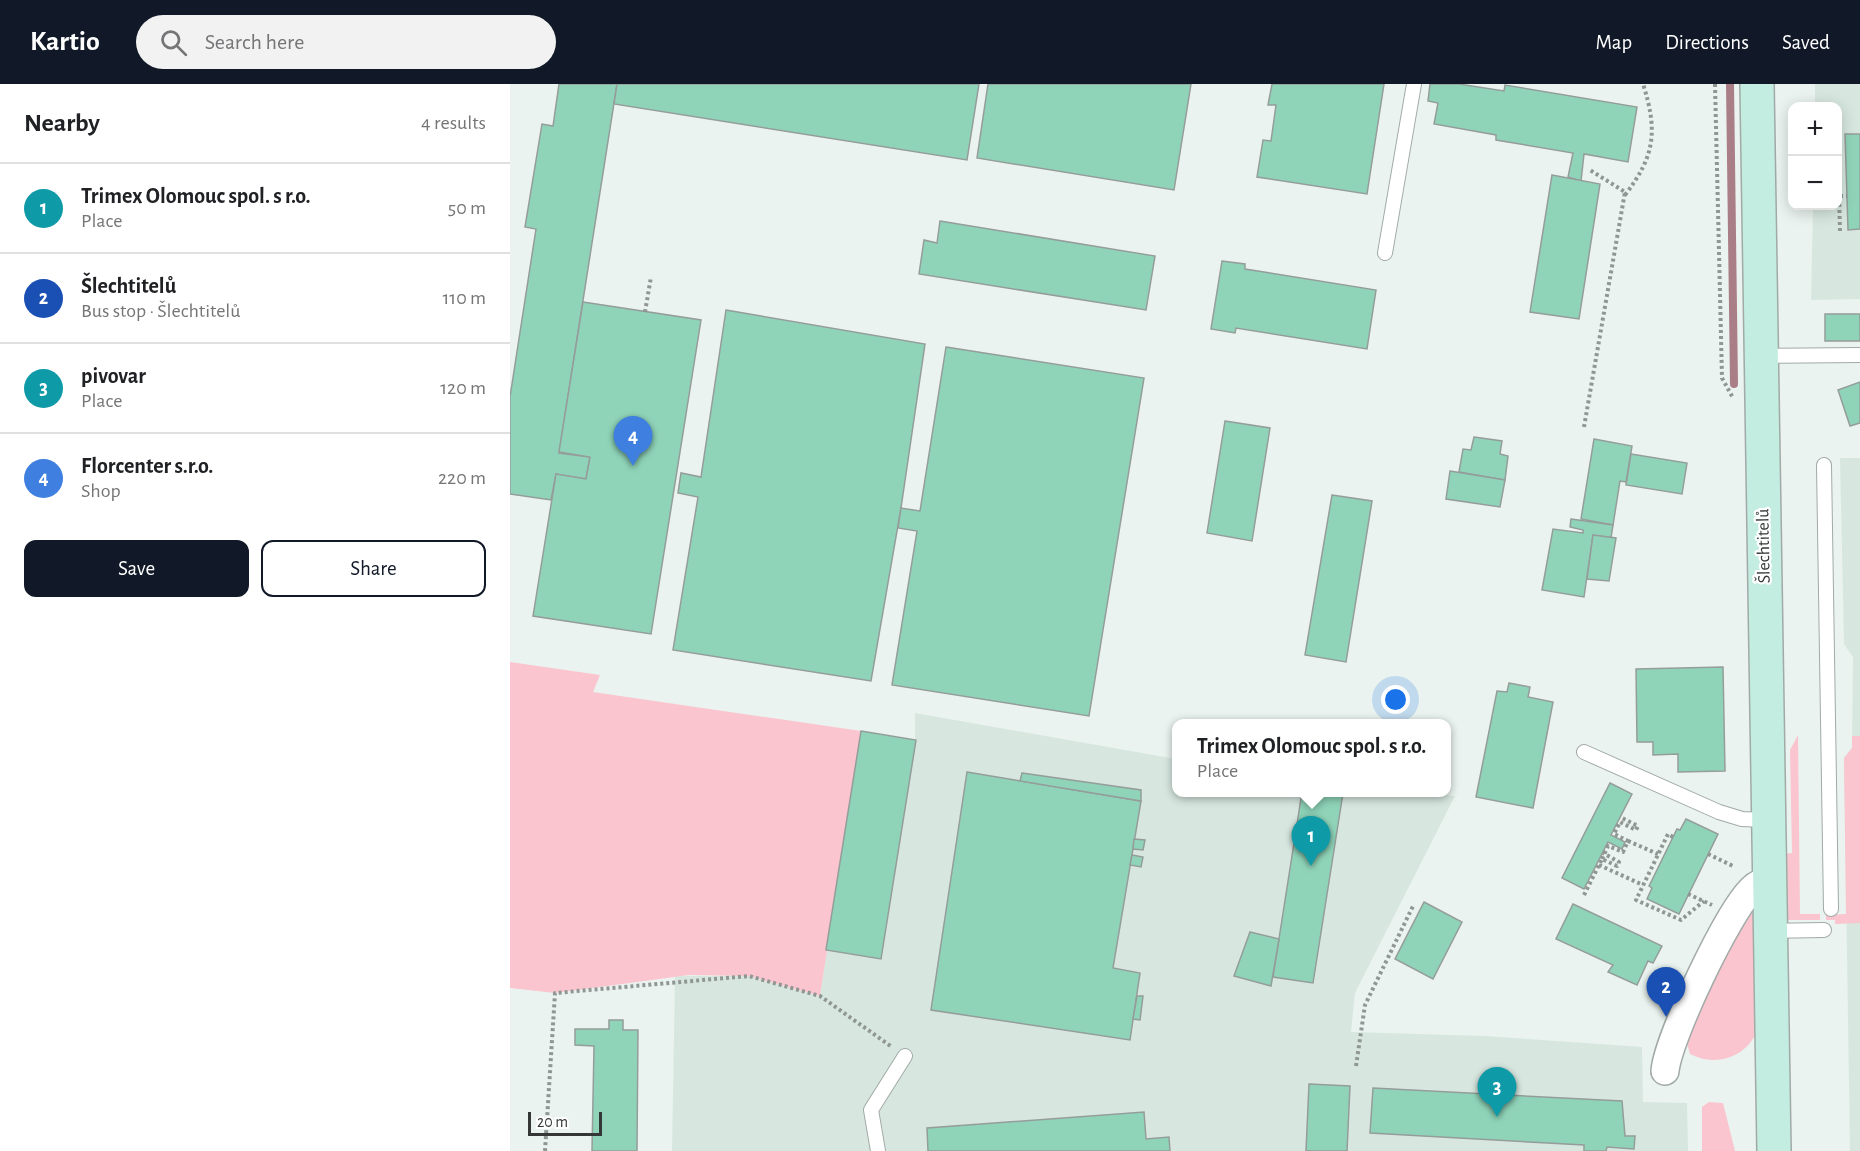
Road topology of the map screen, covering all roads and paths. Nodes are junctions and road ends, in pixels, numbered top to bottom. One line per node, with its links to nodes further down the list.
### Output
1 (1414, 84): 9 (lane)
2 (1643, 84): 7 (path)
3 (1715, 84): 14 (path)
4 (1757, 84): 13 (street, Šlechtitelů)
5 (1590, 170): 7 (path)
6 (1847, 196): 8 (path)
7 (1624, 197): 15 (path)
8 (1840, 231)
9 (1385, 253)
10 (651, 277): 11 (path)
11 (645, 312)
12 (1860, 355): 13 (lane)
13 (1761, 356): 19 (street, Šlechtitelů)
14 (1734, 399)
15 (1584, 427)
16 (1824, 465): 37 (lane)
17 (1584, 752): 19 (lane)
18 (1620, 817): 21 (path)
19 (1766, 820): 30 (street, Šlechtitelů)
20 (1673, 837): 23 (path)
21 (1628, 841): 23 (path); 25 (path)
22 (1602, 853): 25 (path)
23 (1658, 854): 28 (path)
24 (1708, 854): 27 (path)
25 (1602, 859): 26 (path)
26 (1599, 865): 31 (path); 33 (path)
27 (1735, 867)
28 (1647, 878): 29 (path); 31 (path)
29 (1652, 880)
30 (1768, 881): 39 (street, Šlechtitelů); 42 (street)
31 (1643, 885): 34 (path)
32 (1688, 894): 34 (path)
33 (1584, 895)
34 (1704, 902): 36 (path)
35 (1414, 904): 41 (path)
36 (1715, 906)
37 (1830, 909)
38 (1824, 930): 39 (lane)
39 (1770, 931): 45 (street, Šlechtitelů)
40 (905, 1056): 43 (path); 44 (lane)
41 (1356, 1066)
42 (1665, 1071)
43 (545, 1151)
44 (878, 1151)
45 (1774, 1151)

